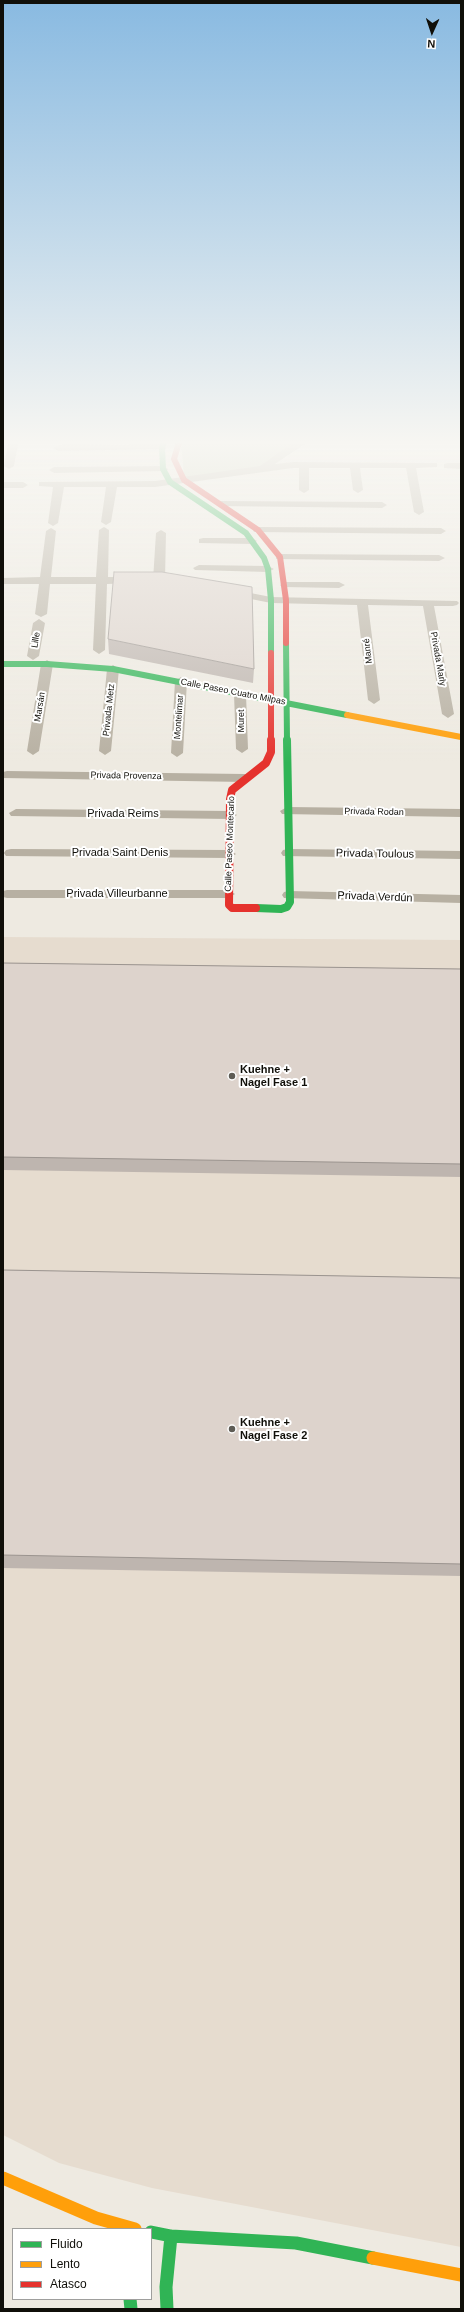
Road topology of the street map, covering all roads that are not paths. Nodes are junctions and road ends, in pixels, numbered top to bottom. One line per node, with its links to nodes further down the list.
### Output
1 (49, 547): 11 (street, Lille)
2 (103, 547): 10 (street)
3 (160, 547): 12 (street)
4 (255, 547): 9 (street, Calle Paseo Montecarlo)
5 (272, 547): 6 (street, Calle Paseo Montecarlo)
6 (280, 557): 7 (street); 15 (street, Calle Paseo Montecarlo)
7 (439, 558)
8 (199, 568): 9 (street)
9 (268, 568): 18 (street, Calle Paseo Montecarlo)
10 (101, 579): 11 (street); 12 (street); 25 (street)
11 (44, 580): 13 (street); 24 (street, Lille)
12 (159, 580): 14 (street)
13 (3, 581)
14 (172, 581)
15 (286, 585): 16 (street); 19 (street, Calle Paseo Montecarlo)
16 (339, 585)
17 (221, 590): 18 (street)
18 (271, 600): 19 (street); 31 (street, Calle Paseo Montecarlo)
19 (286, 600): 20 (street); 32 (street, Calle Paseo Montecarlo)
20 (362, 602): 21 (street); 33 (street, Manré)
21 (428, 603): 22 (street); 34 (street, Privada Marly)
22 (453, 603)
23 (3, 656): 24 (street, Calle Paseo Cuatro Milpas)
24 (33, 656): 25 (street, Calle Paseo Cuatro Milpas)
25 (98, 659): 27 (street, Calle Paseo Cuatro Milpas); 28 (street, Calle Paseo Cuatro Milpas); 31 (street, Calle Paseo Cuatro Milpas)
26 (3, 664): 27 (street, Calle Paseo Cuatro Milpas)
27 (47, 664): 38 (street, Marsán)
28 (113, 669): 29 (street, Calle Paseo Cuatro Milpas); 39 (street, Privada Metz)
29 (180, 682): 30 (street, Calle Paseo Cuatro Milpas); 40 (street, Montelimar)
30 (240, 694): 31 (street, Calle Paseo Cuatro Milpas); 37 (street, Muret)
31 (272, 696): 32 (street, Calle Paseo Cuatro Milpas); 42 (street, Calle Paseo Montecarlo)
32 (287, 699): 35 (street, Calle Paseo Cuatro Milpas); 36 (street, Calle Paseo Cuatro Milpas); 43 (street, Calle Paseo Montecarlo)
33 (374, 700)
34 (448, 714)
35 (461, 728)
36 (461, 737)
37 (242, 748)
38 (33, 751)
39 (105, 751)
40 (177, 753)
41 (7, 775): 42 (street, Privada Provenza)
42 (245, 778): 46 (street, Calle Paseo Montecarlo)
43 (287, 811): 45 (street, Privada Rodan); 48 (street, Calle Paseo Montecarlo)
44 (16, 813): 46 (street, Privada Reims)
45 (461, 813)
46 (230, 815): 49 (street, Calle Paseo Montecarlo)
47 (11, 853): 49 (street, Privada Saint Denis)
48 (288, 853): 50 (street, Privada Toulous); 53 (street, Calle Paseo Montecarlo)
49 (229, 854): 52 (street, Calle Paseo Montecarlo)
50 (461, 855)
51 (7, 894): 52 (street, Privada Villeurbanne)
52 (228, 894): 53 (street, Calle Paseo Montecarlo)
53 (289, 894): 54 (street, Privada Verdún)
54 (461, 899)
55 (3, 2178): 56 (street)
56 (124, 2228)
57 (152, 2232): 58 (street)
58 (170, 2236): 59 (street); 60 (street)
59 (461, 2275)
60 (167, 2309)

